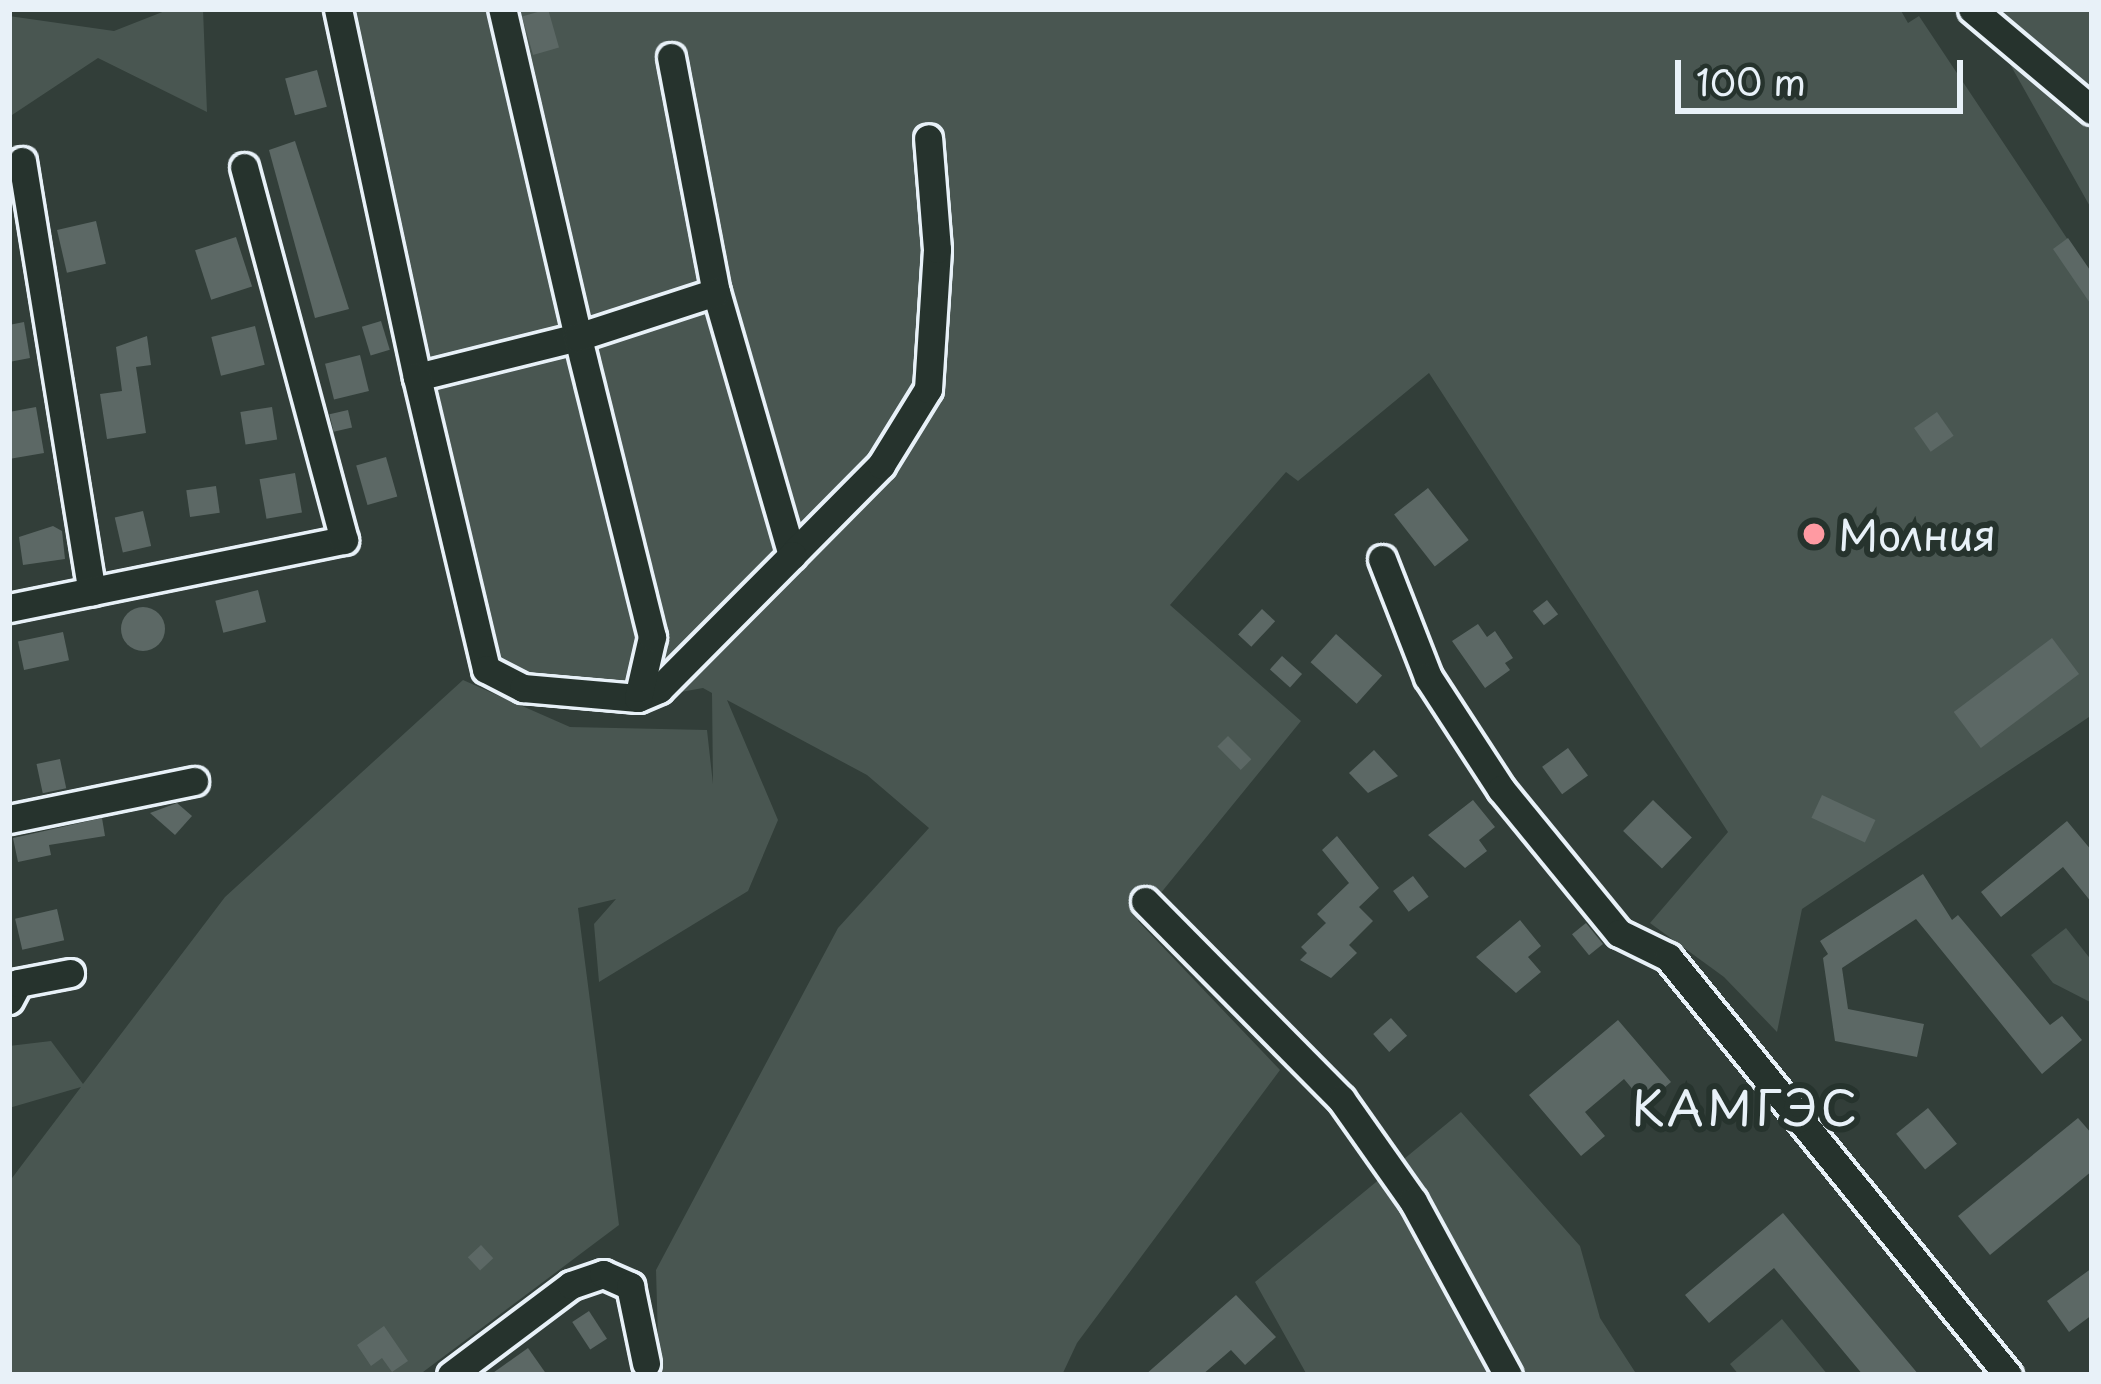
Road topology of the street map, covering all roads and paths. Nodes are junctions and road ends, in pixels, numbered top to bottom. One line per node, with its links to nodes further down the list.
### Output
1 (338, 9): 11 (street)
2 (502, 9): 10 (street)
3 (1972, 9): 5 (street)
4 (671, 57): 9 (street)
5 (2092, 110)
6 (928, 138): 12 (street)
7 (22, 161): 14 (street)
8 (244, 166): 14 (street)
9 (716, 292): 10 (street); 12 (street)
10 (578, 338): 11 (street); 16 (street)
11 (417, 377): 16 (street)
12 (792, 555): 16 (street)
13 (1382, 559): 25 (street)
14 (92, 591): 15 (street)
15 (9, 608)
16 (638, 698)
17 (194, 781): 18 (street)
18 (9, 819)
19 (1145, 901): 24 (street)
20 (70, 973): 21 (street)
21 (9, 1000)
22 (646, 1363): 23 (street)
23 (451, 1375)
24 (1508, 1375)
25 (2008, 1375)

